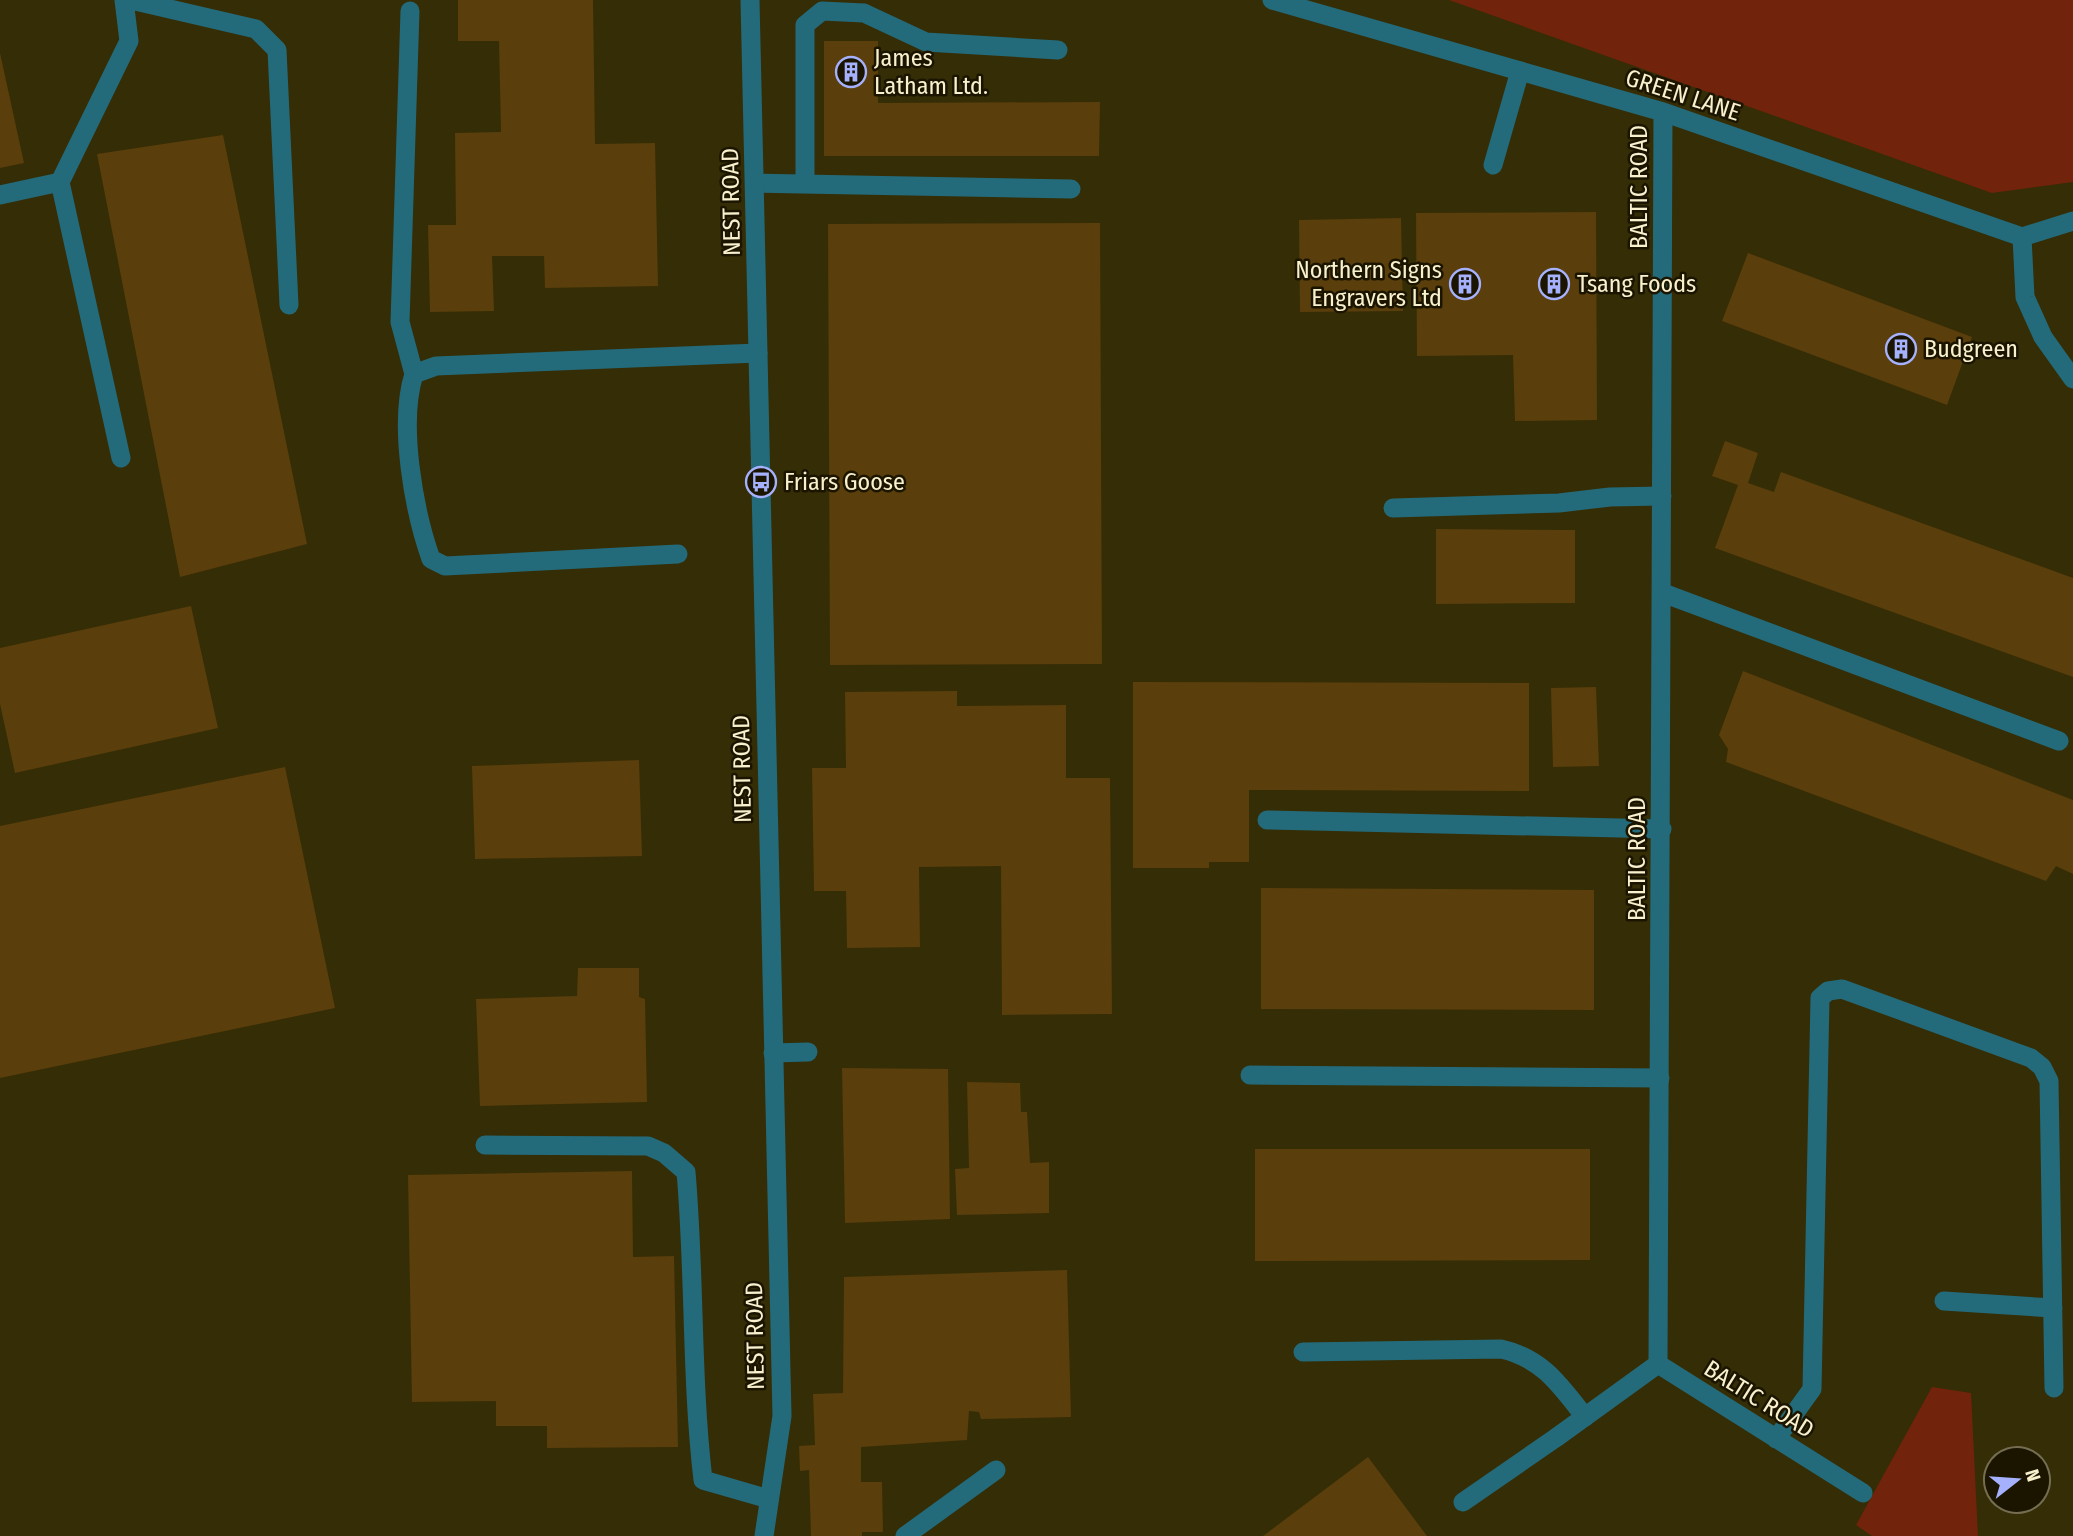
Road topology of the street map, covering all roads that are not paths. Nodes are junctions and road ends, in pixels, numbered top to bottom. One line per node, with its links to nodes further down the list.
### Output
1 (124, 0): 10 (street)
2 (131, 0): 17 (street)
3 (750, 0): 11 (street, NEST ROAD)
4 (1272, 0): 7 (street, GREEN LANE)
5 (410, 10): 19 (street)
6 (1058, 50): 12 (street)
7 (1520, 71): 8 (street, GREEN LANE); 9 (street)
8 (1663, 112): 16 (street, GREEN LANE); 22 (street, BALTIC ROAD)
9 (1493, 165)
10 (60, 182): 14 (street); 21 (street)
11 (755, 183): 12 (street); 18 (street, NEST ROAD)
12 (805, 184): 13 (street)
13 (1071, 189)
14 (0, 195)
15 (2073, 221): 16 (street)
16 (2022, 237): 20 (street)
17 (289, 305)
18 (758, 353): 19 (street); 30 (street, NEST ROAD)
19 (414, 374): 24 (street)
20 (2073, 379)
21 (121, 458)
22 (1662, 496): 23 (street); 25 (street, BALTIC ROAD)
23 (1393, 508)
24 (678, 554)
25 (1663, 593): 26 (street); 28 (street, BALTIC ROAD)
26 (2059, 741)
27 (1267, 820): 28 (street)
28 (1662, 829): 32 (street, BALTIC ROAD)
29 (808, 1052): 30 (street)
30 (773, 1053): 43 (street, NEST ROAD)
31 (1250, 1075): 32 (street)
32 (1660, 1078): 37 (street, BALTIC ROAD)
33 (485, 1145): 43 (street)
34 (1944, 1301): 35 (street)
35 (2053, 1308): 38 (street); 40 (street)
36 (1303, 1352): 39 (street)
37 (1658, 1364): 39 (street); 40 (street, BALTIC ROAD)
38 (2054, 1388)
39 (1585, 1418): 44 (street)
40 (1776, 1438): 42 (street, BALTIC ROAD)
41 (996, 1470): 46 (street)
42 (1863, 1493)
43 (769, 1499): 45 (street, NEST ROAD)
44 (1463, 1502)
45 (764, 1536)
46 (905, 1536)

